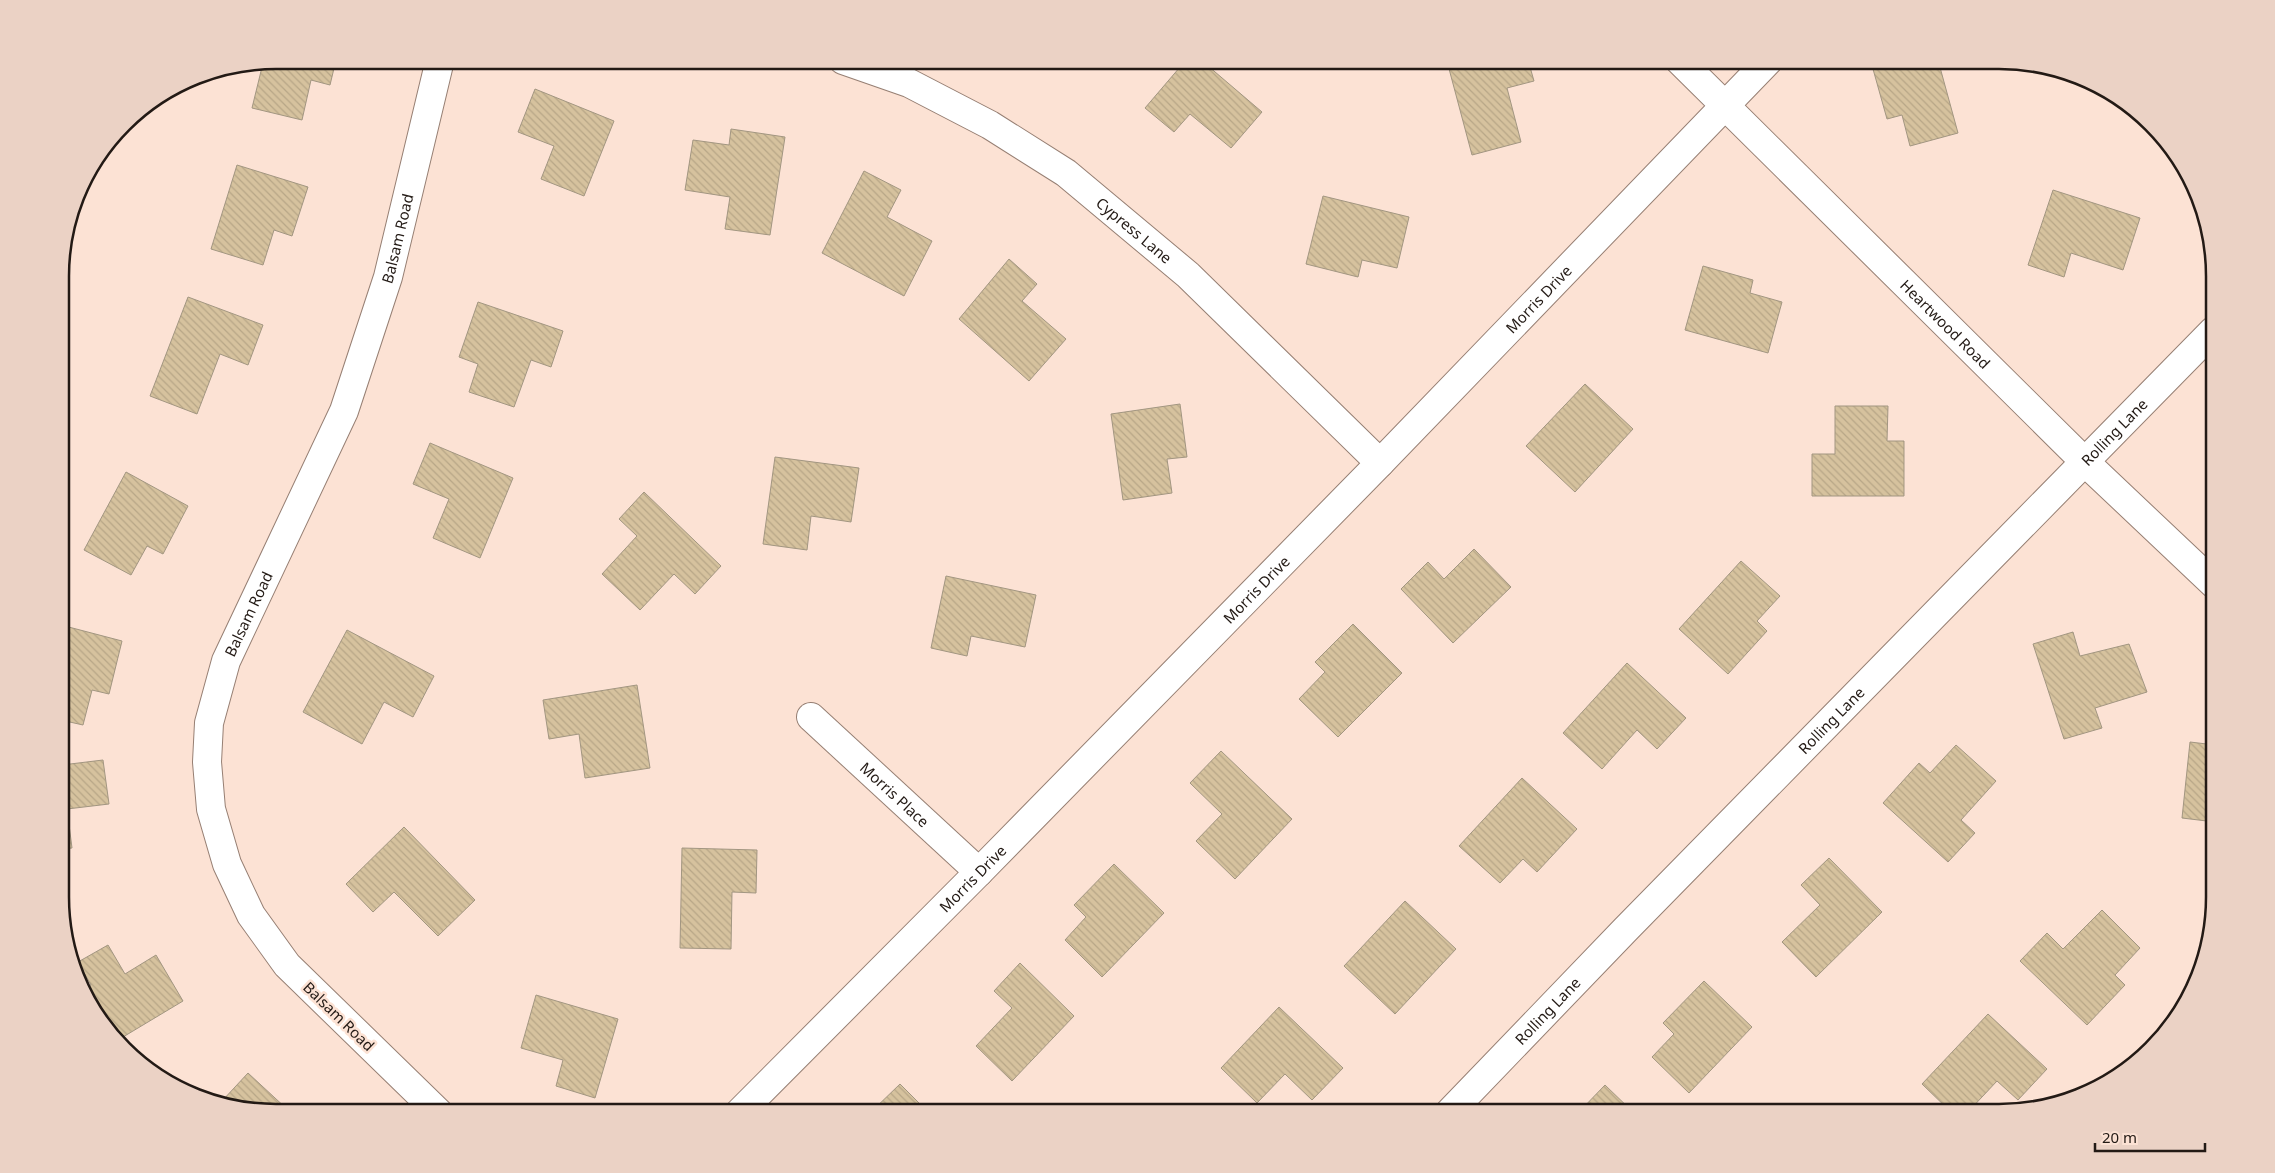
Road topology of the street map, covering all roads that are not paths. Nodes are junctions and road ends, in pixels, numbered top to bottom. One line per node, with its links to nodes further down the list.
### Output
1 (438, 69): 12 (street, Balsam Road)
2 (869, 69): 7 (street, Cypress Lane)
3 (1688, 69): 5 (street, Heartwood Road)
4 (1761, 69): 5 (street, Morris Drive)
5 (1726, 106): 7 (street, Morris Drive); 8 (street, Heartwood Road)
6 (2206, 338): 8 (street, Rolling Lane)
7 (1380, 463): 11 (street, Morris Drive)
8 (2086, 463): 9 (street, Heartwood Road); 14 (street, Rolling Lane)
9 (2206, 576)
10 (811, 717): 11 (street, Morris Place)
11 (979, 872): 13 (street, Morris Drive)
12 (429, 1104)
13 (748, 1104)
14 (1458, 1104)

